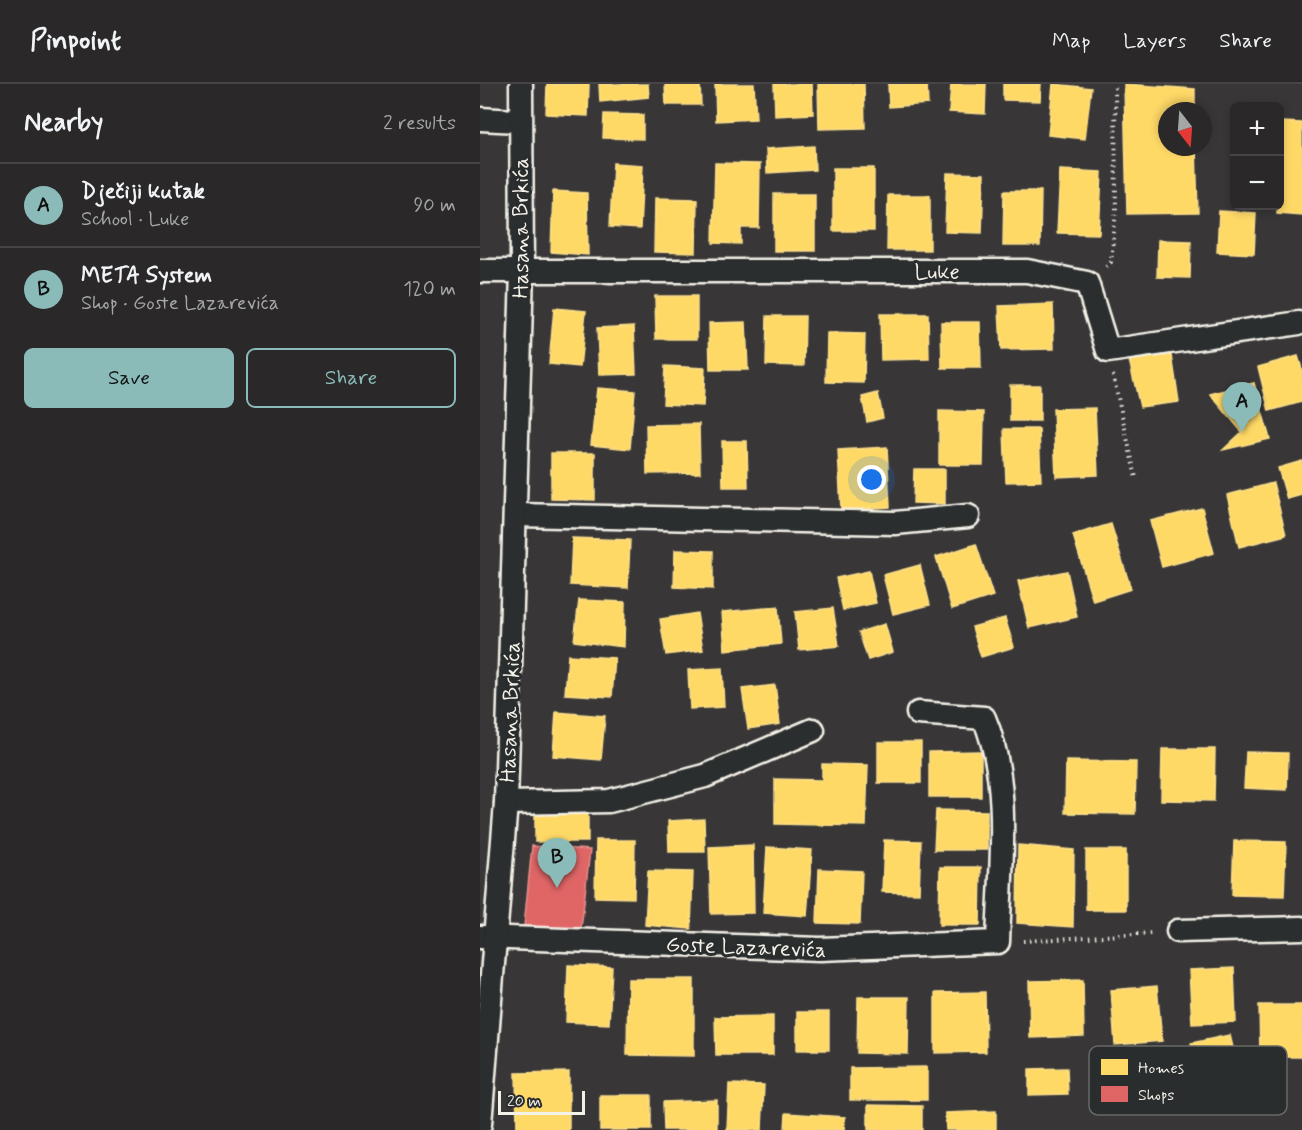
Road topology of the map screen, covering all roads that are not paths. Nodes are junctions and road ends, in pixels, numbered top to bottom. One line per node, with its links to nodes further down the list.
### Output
1 (520, 84): 3 (street, Hasana Brkića)
2 (480, 119): 3 (street)
3 (519, 121): 5 (street, Hasana Brkića)
4 (480, 271): 5 (street, Luke)
5 (522, 271): 6 (street, Luke); 7 (street, Hasana Brkića)
6 (1299, 323)
7 (516, 515): 8 (street); 11 (street, Hasana Brkića)
8 (968, 516)
9 (918, 712): 14 (street, Goste Lazarevića)
10 (813, 730): 11 (street)
11 (506, 803): 14 (street, Hasana Brkića)
12 (1302, 928): 13 (street)
13 (1178, 931)
14 (487, 937): 15 (street, Hasana Brkića)
15 (480, 1124)

